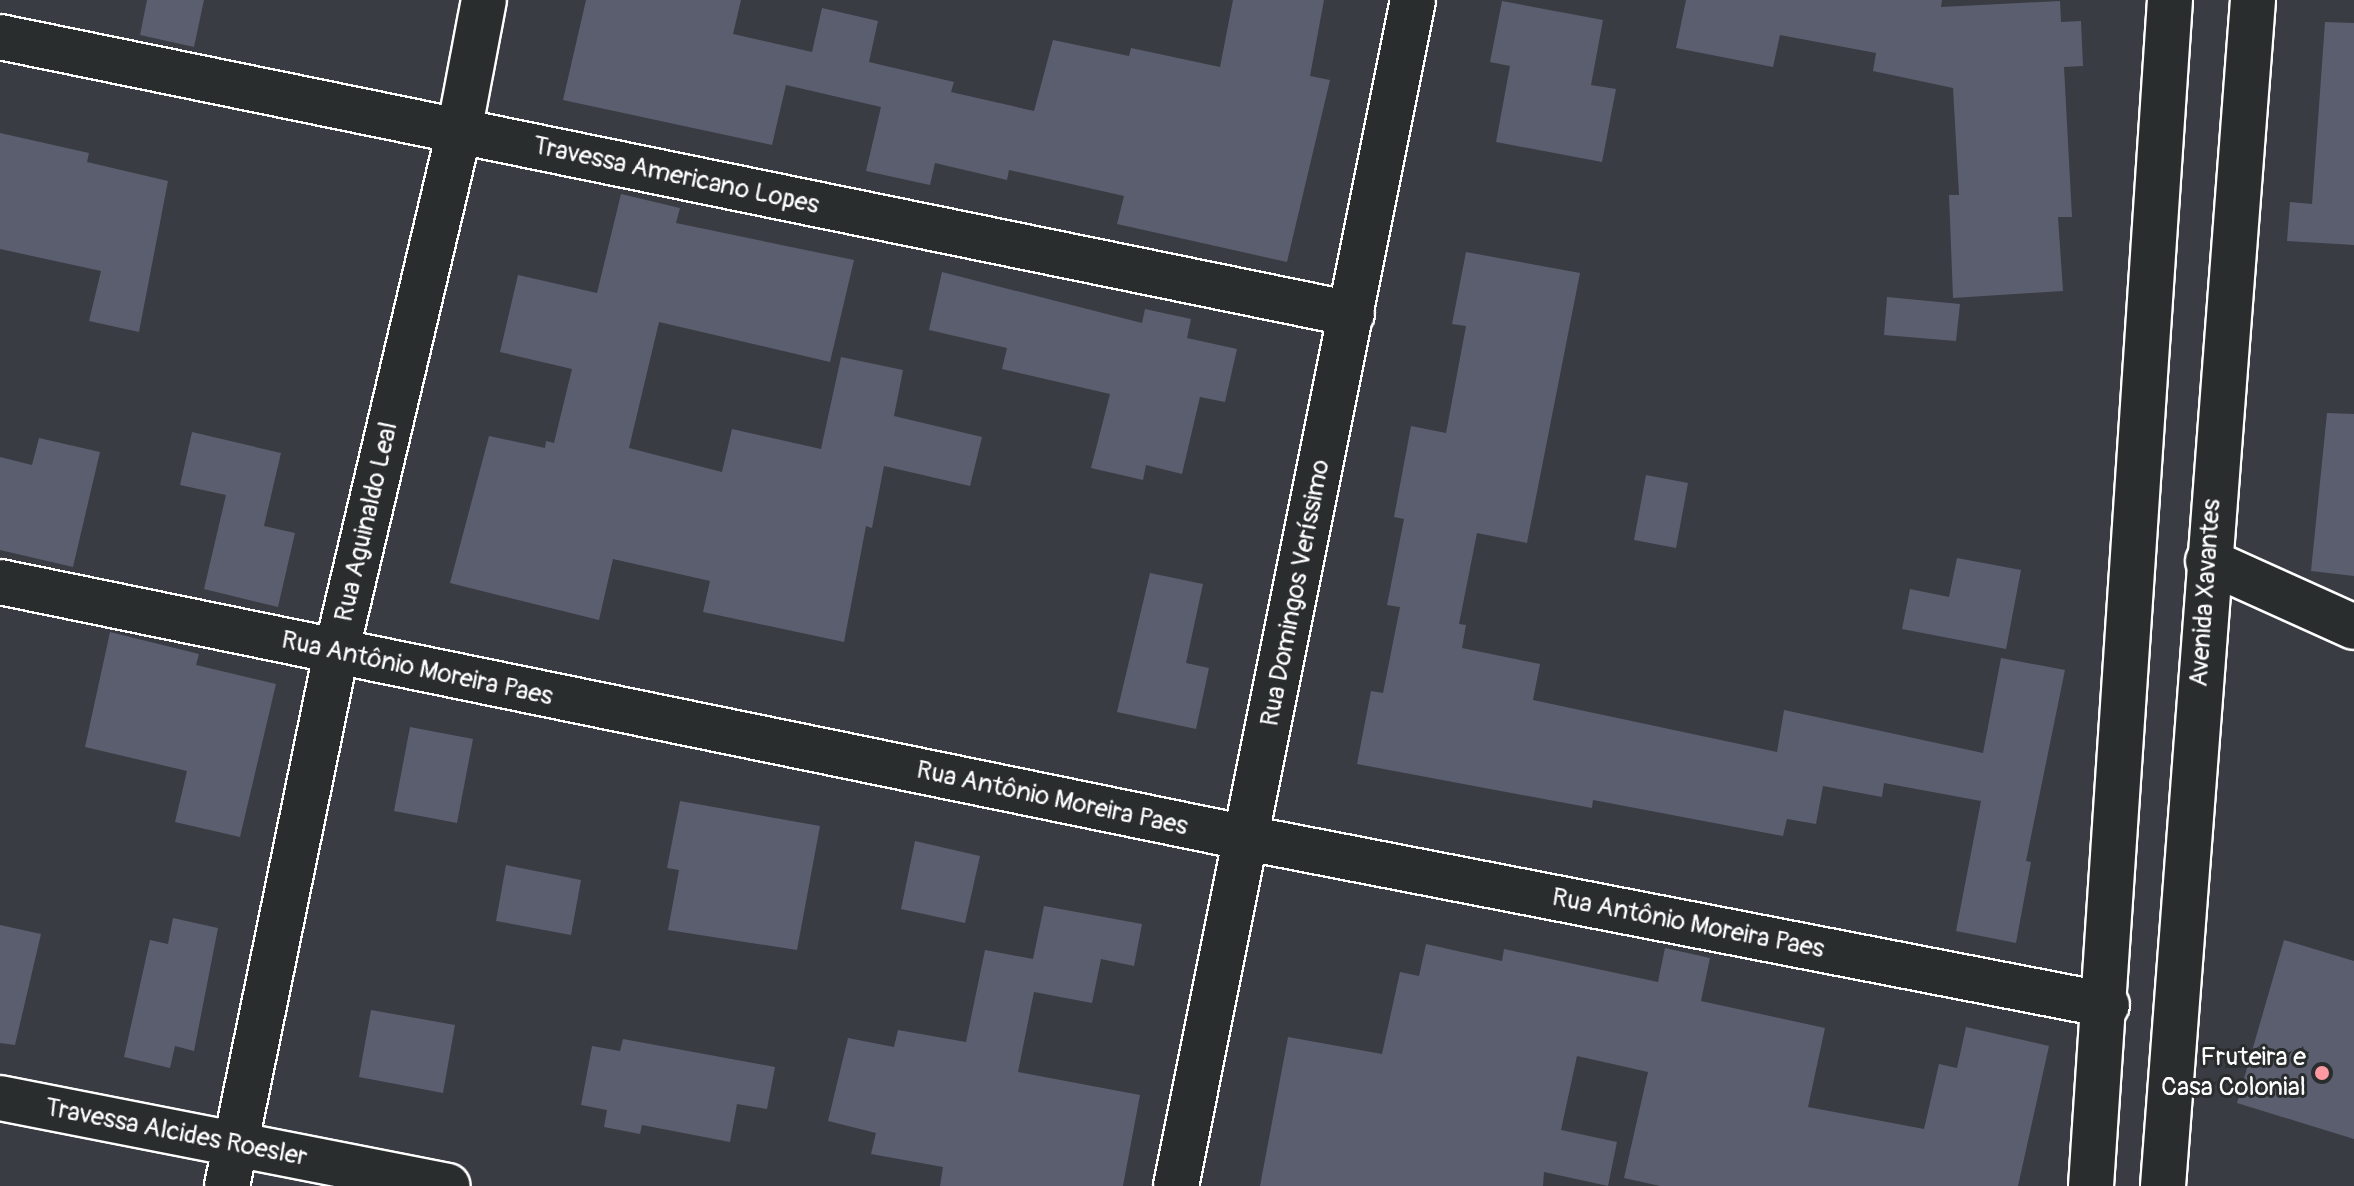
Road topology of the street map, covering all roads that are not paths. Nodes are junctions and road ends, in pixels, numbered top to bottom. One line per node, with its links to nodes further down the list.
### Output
1 (484, 0): 6 (street, Rua Aguinaldo Leal)
2 (1413, 0): 7 (street, Rua Domingos Veríssimo)
3 (2170, 0): 13 (street)
4 (2253, 0): 8 (street, Avenida Xavantes)
5 (0, 37): 6 (street, Travessa Americano Lopes)
6 (459, 132): 7 (street, Travessa Americano Lopes); 11 (street, Rua Aguinaldo Leal)
7 (1352, 314): 12 (street, Rua Domingos Veríssimo)
8 (2208, 561): 10 (street); 19 (street, Avenida Xavantes)
9 (0, 582): 11 (street, Rua Antônio Moreira Paes)
10 (2354, 627)
11 (336, 653): 12 (street, Rua Antônio Moreira Paes); 15 (street, Rua Aguinaldo Leal)
12 (1247, 838): 13 (street, Rua Antônio Moreira Paes); 17 (street, Rua Domingos Veríssimo)
13 (2107, 1005): 18 (street)
14 (0, 1098): 15 (street, Travessa Alcides Roesler)
15 (231, 1166): 16 (street, Travessa Alcides Roesler)
16 (447, 1186)
17 (1176, 1186)
18 (2091, 1186)
19 (2163, 1186)

